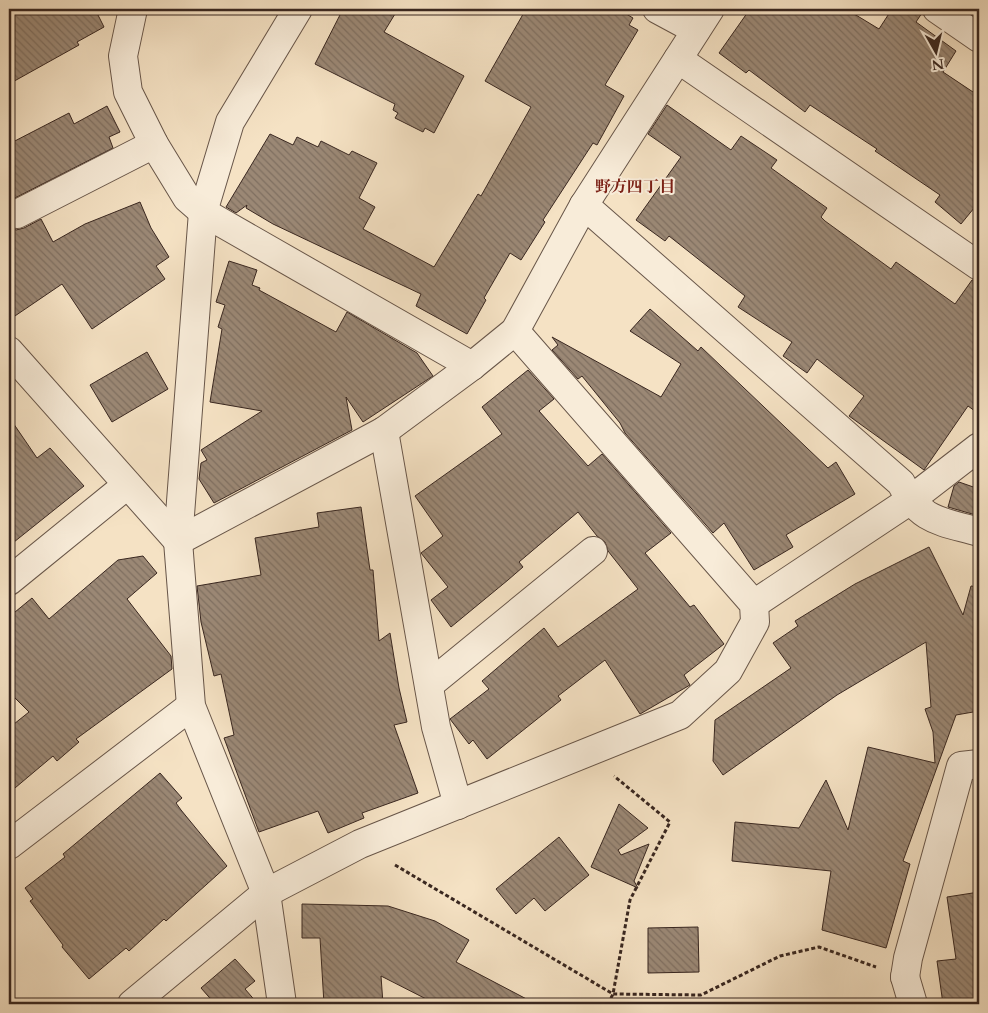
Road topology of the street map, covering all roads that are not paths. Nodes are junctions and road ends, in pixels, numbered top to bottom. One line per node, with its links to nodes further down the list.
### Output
1 (133, 9): 8 (street)
2 (298, 9): 10 (street)
3 (657, 9): 5 (street)
4 (937, 9): 6 (street)
5 (703, 20): 7 (street)
6 (979, 38)
7 (678, 59): 9 (street); 12 (street)
8 (154, 144): 10 (street); 11 (street)
9 (584, 206): 13 (street); 19 (street)
10 (203, 212): 15 (street); 21 (street)
11 (17, 214)
12 (979, 266)
13 (515, 331): 15 (street); 24 (street)
14 (9, 351): 18 (street)
15 (472, 366): 16 (street)
16 (384, 432): 21 (street); 25 (street)
17 (979, 447): 19 (street)
18 (127, 485): 21 (street); 23 (street)
19 (910, 501): 20 (street); 24 (street)
20 (979, 532)
21 (178, 541): 26 (street)
22 (593, 551): 25 (street)
23 (9, 581)
24 (754, 604): 28 (street)
25 (429, 684): 28 (street)
26 (191, 706): 29 (street); 30 (street)
27 (979, 764): 33 (street)
28 (458, 805): 30 (street)
29 (9, 845)
30 (266, 893): 31 (street); 32 (street)
31 (132, 1004)
32 (282, 1004)
33 (913, 1004)

